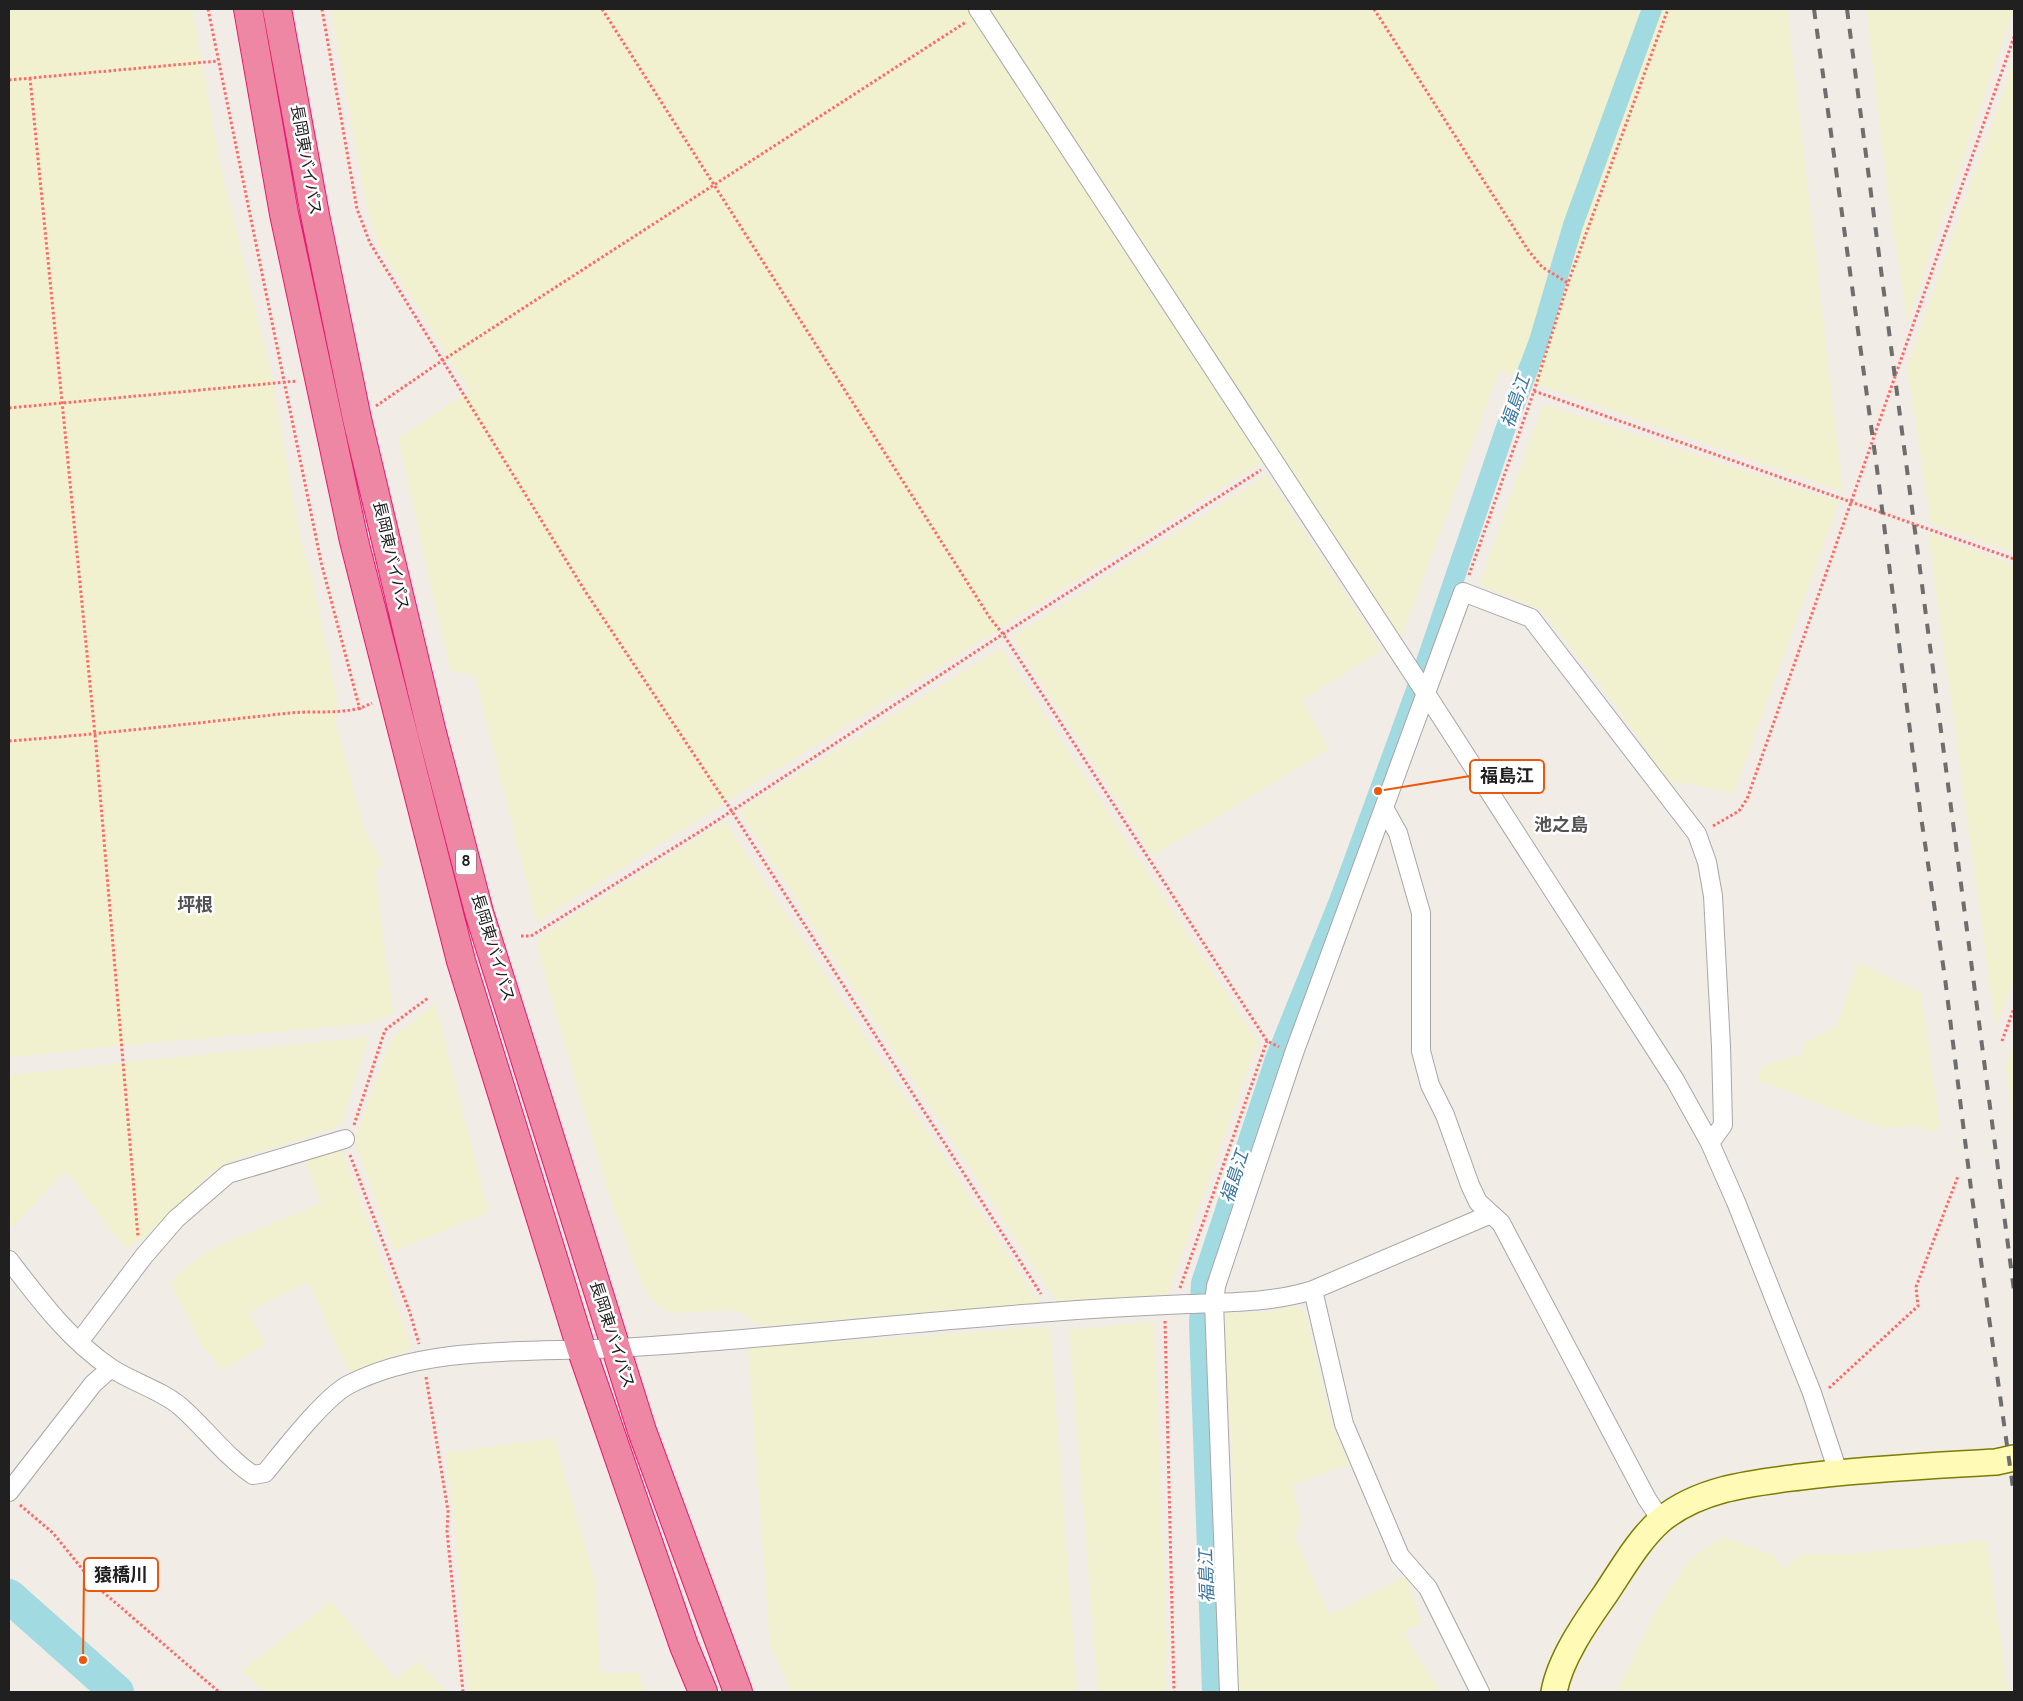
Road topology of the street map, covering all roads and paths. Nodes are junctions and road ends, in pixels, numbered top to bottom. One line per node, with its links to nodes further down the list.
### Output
1 (208, 9): 10 (path)
2 (248, 9): 16 (highway, 長岡東バイパス / 8)
3 (277, 9): 21 (highway, 長岡東バイパス / 8)
4 (322, 9): 15 (path)
5 (602, 9): 13 (path)
6 (1374, 9): 14 (path)
7 (1668, 9): 14 (path)
8 (979, 11): 13 (path); 22 (street)
9 (2014, 37): 23 (path)
10 (218, 61): 11 (path); 17 (path)
11 (30, 78): 12 (path); 19 (path)
12 (9, 80)
13 (714, 185): 15 (path); 26 (path)
14 (1568, 283): 18 (path)
15 (442, 360): 21 (path); 33 (path)
16 (320, 379): 17 (path); 27 (highway, 長岡東バイパス / 8)
17 (285, 382): 19 (path); 29 (path)
18 (1534, 390): 23 (path); 25 (path)
19 (61, 403): 20 (path); 30 (path)
20 (9, 408)
21 (357, 420): 51 (highway, 長岡東バイパス / 8)
22 (1274, 461): 26 (path); 28 (street)
23 (1851, 500): 24 (path); 34 (path)
24 (2014, 559)
25 (1463, 592): 28 (street); 34 (street)
26 (1003, 634): 33 (path); 47 (path)
27 (392, 691): 29 (path); 50 (highway, 長岡東バイパス / 8)
28 (1425, 695): 32 (street); 40 (street)
29 (360, 710): 30 (path)
30 (94, 735): 31 (path); 43 (path)
31 (9, 741)
32 (1384, 808): 42 (street); 46 (street)
33 (731, 810): 35 (path); 48 (path)
34 (1697, 834): 40 (street)
35 (521, 936)
36 (428, 998): 39 (path)
37 (2014, 1008): 38 (path)
38 (2002, 1041)
39 (344, 1139): 43 (street); 52 (path)
40 (1710, 1143): 54 (street)
41 (1958, 1176): 54 (path)
42 (1491, 1214): 45 (street); 58 (street)
43 (144, 1256): 49 (street)
44 (9, 1260): 49 (street)
45 (1313, 1290): 46 (street); 65 (street)
46 (1214, 1303): 47 (street); 64 (street)
47 (1172, 1305): 48 (street); 63 (path)
48 (1052, 1312): 51 (street)
49 (79, 1342): 53 (street)
50 (581, 1348): 51 (street); 52 (street); 61 (highway, 長岡東バイパス / 8)
51 (616, 1348): 62 (highway, 長岡東バイパス / 8)
52 (424, 1360): 53 (street); 60 (path)
53 (111, 1368): 57 (street)
54 (1812, 1393): 56 (street)
55 (2014, 1458): 56 (street)
56 (1838, 1472): 58 (street)
57 (12, 1497): 59 (path)
58 (1661, 1520): 66 (street)
59 (219, 1692)
60 (463, 1692)
61 (703, 1692)
62 (738, 1692)
63 (1174, 1692)
64 (1229, 1692)
65 (1480, 1692)
66 (1554, 1692)

